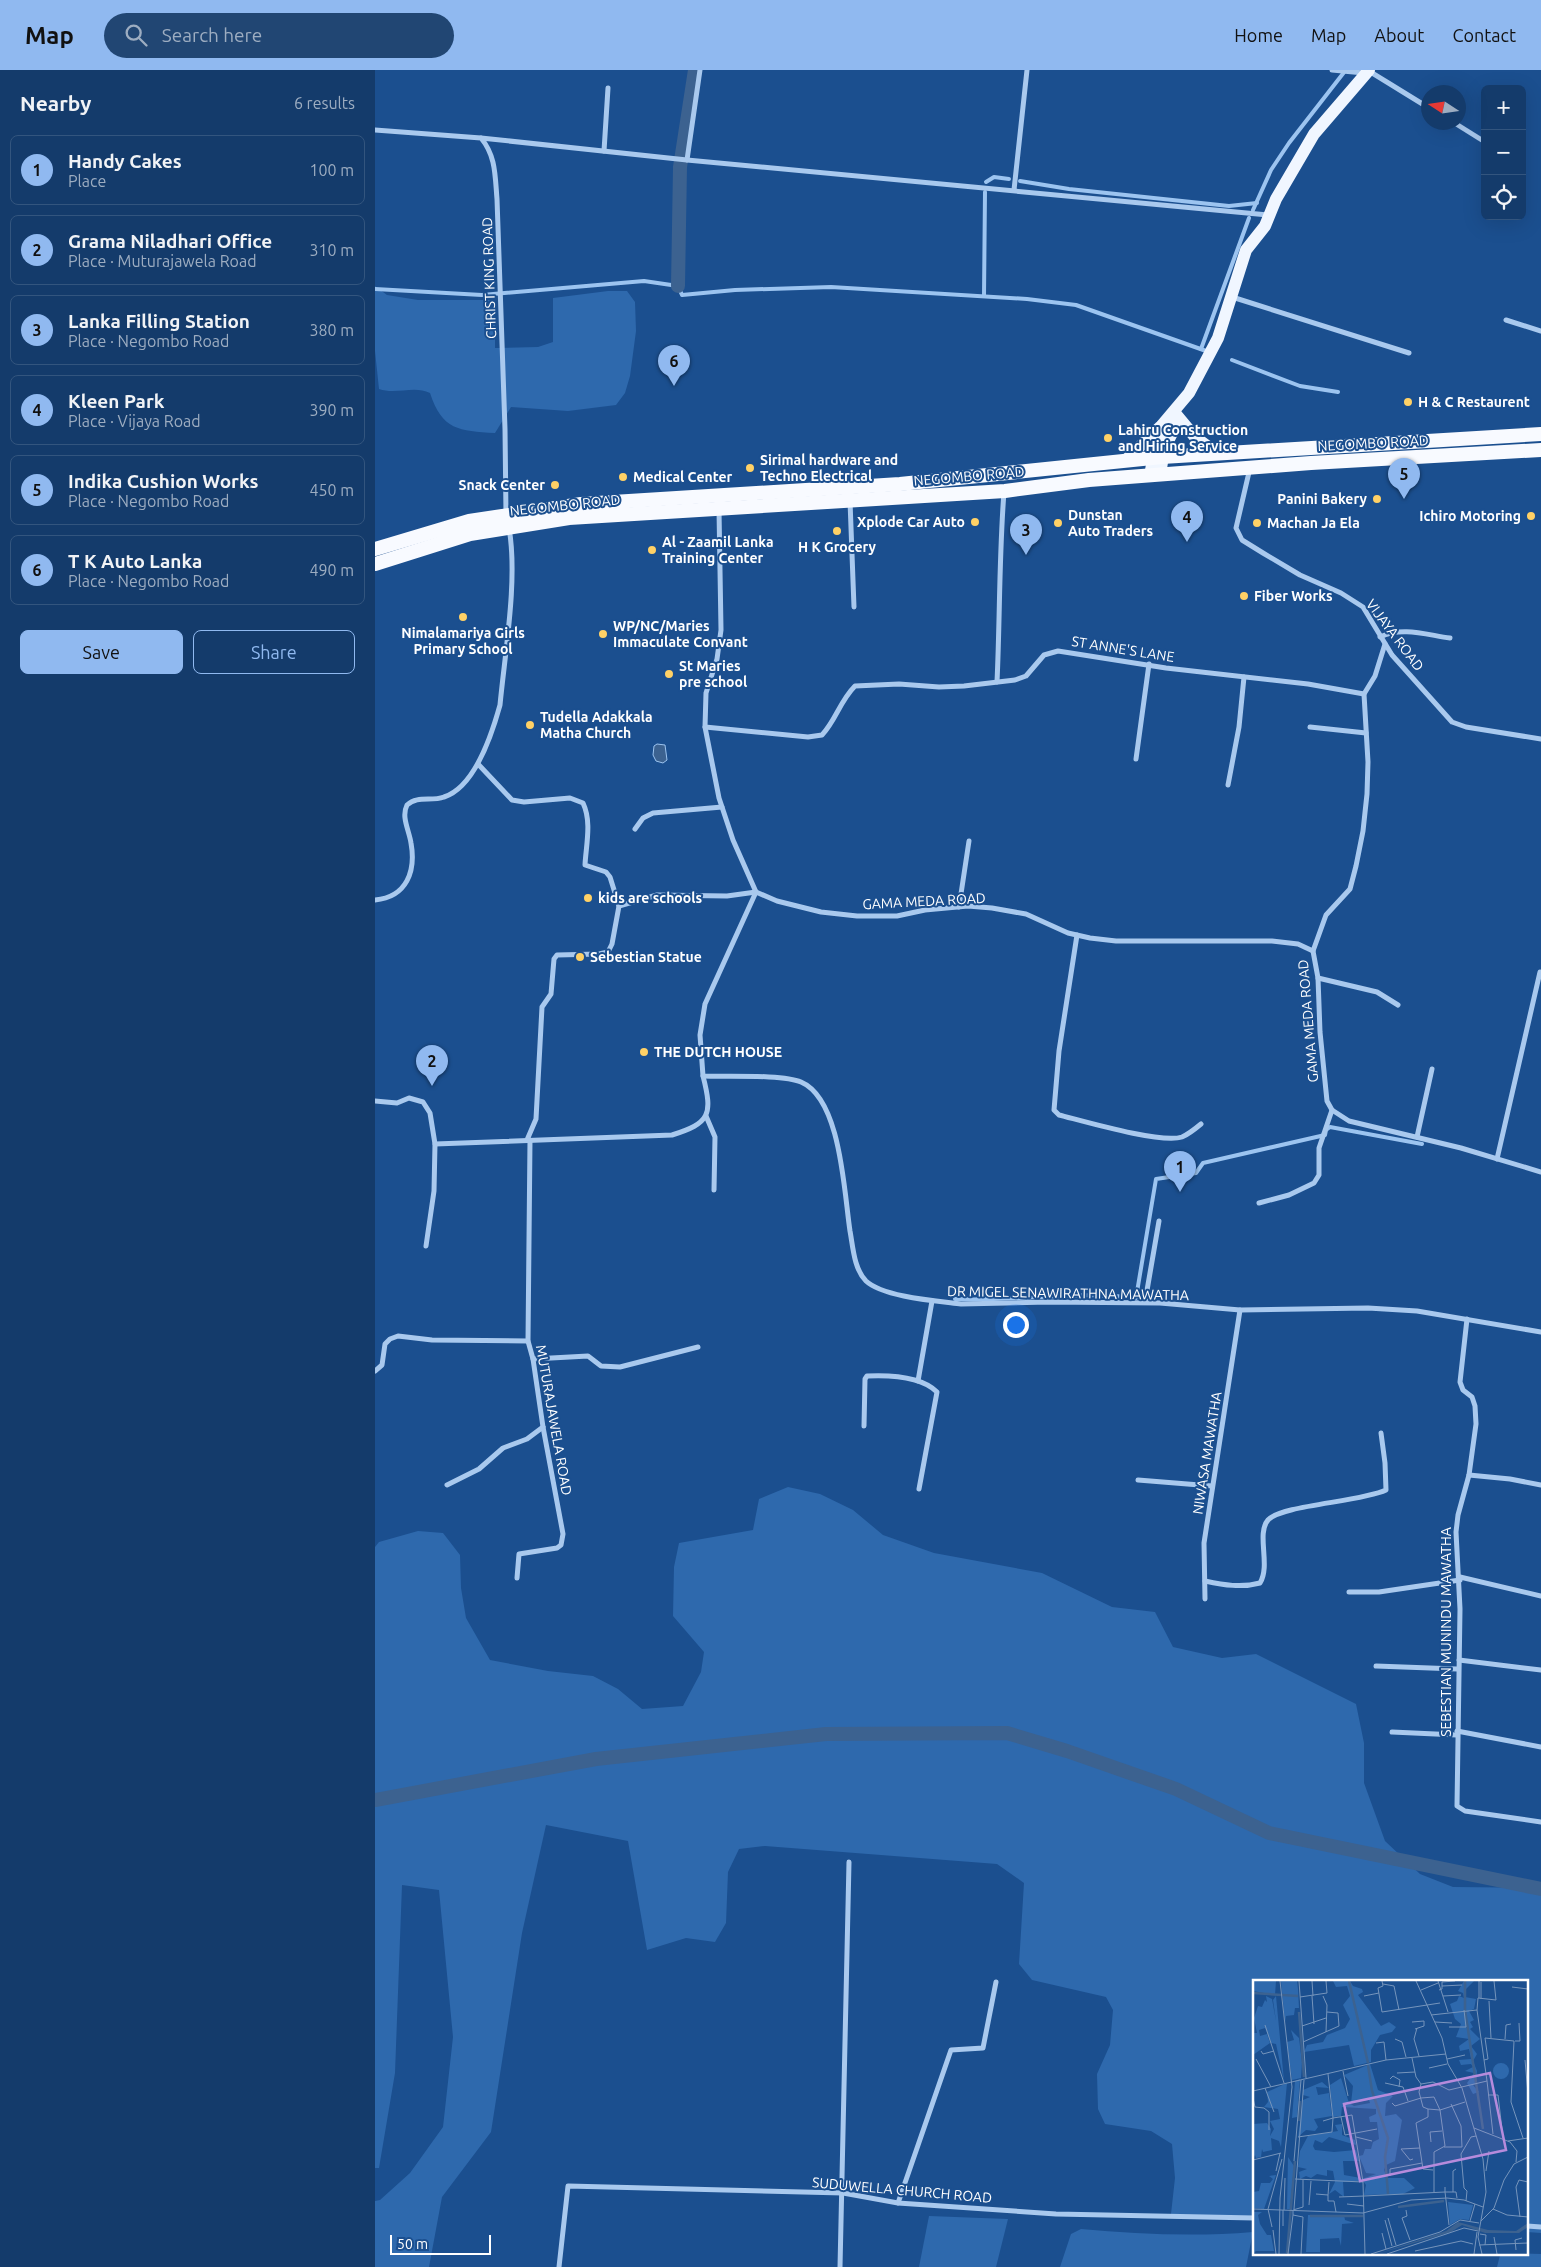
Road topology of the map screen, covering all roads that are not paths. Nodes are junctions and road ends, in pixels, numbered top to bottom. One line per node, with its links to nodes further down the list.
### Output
1 (700, 70): 12 (street)
2 (1027, 70): 13 (street)
3 (1332, 70): 4 (street)
4 (1368, 71): 6 (street); 14 (main road)
5 (608, 88): 11 (street)
6 (1421, 103)
7 (375, 130): 9 (street)
8 (1466, 130): 10 (street)
9 (481, 138): 11 (street); 31 (street, CHRIST KING ROAD)
10 (1481, 140)
11 (604, 151): 12 (street)
12 (687, 160): 13 (street)
13 (1014, 190): 14 (street)
14 (1268, 215): 15 (main road)
15 (1232, 297): 18 (street); 19 (main road)
16 (1506, 320): 17 (street)
17 (1541, 331)
18 (1409, 353)
19 (1175, 413): 20 (main road); 23 (main road); 24 (main road)
20 (1162, 425): 24 (main road); 25 (main road)
21 (1541, 434): 23 (highway, NEGOMBO ROAD)
22 (1541, 450): 26 (highway, NEGOMBO ROAD)
23 (1218, 454): 24 (highway, NEGOMBO ROAD)
24 (1157, 458): 25 (highway, NEGOMBO ROAD); 27 (main road)
25 (1126, 460): 31 (highway, NEGOMBO ROAD)
26 (1250, 468): 27 (highway, NEGOMBO ROAD); 35 (street, VIJAYA ROAD)
27 (1155, 475): 28 (highway, NEGOMBO ROAD)
28 (1005, 491): 29 (highway, NEGOMBO ROAD); 40 (street)
29 (850, 501): 30 (highway, NEGOMBO ROAD); 34 (street)
30 (719, 509): 31 (highway, NEGOMBO ROAD); 43 (street)
31 (507, 520): 32 (highway, NEGOMBO ROAD); 33 (highway, NEGOMBO ROAD); 47 (street, CHRIST KING ROAD)
32 (375, 549)
33 (375, 564)
34 (854, 607)
35 (1380, 636): 36 (street); 37 (street, VIJAYA ROAD)
36 (1450, 638)
37 (1385, 644): 41 (street); 45 (street, VIJAYA ROAD)
38 (1149, 664): 39 (street, ST ANNE'S LANE); 40 (street, ST ANNE'S LANE); 46 (street)
39 (1244, 677): 41 (street, ST ANNE'S LANE); 48 (street)
40 (997, 682): 43 (street, ST ANNE'S LANE)
41 (1364, 694): 44 (street)
42 (1310, 726): 44 (street)
43 (705, 727): 49 (street)
44 (1366, 733): 57 (street)
45 (1541, 739)
46 (1136, 759)
47 (478, 764): 53 (street, CHRIST KING ROAD); 54 (street)
48 (1228, 785)
49 (722, 807): 50 (street); 52 (street)
50 (635, 829)
51 (969, 841): 55 (street)
52 (756, 892): 54 (street); 55 (street, GAMA MEDA ROAD); 62 (street)
53 (375, 900)
54 (619, 906): 68 (street)
55 (959, 907): 56 (street, GAMA MEDA ROAD)
56 (1077, 935): 57 (street, GAMA MEDA ROAD); 66 (street)
57 (1313, 951): 59 (street, GAMA MEDA ROAD)
58 (1540, 972): 70 (street)
59 (1318, 978): 60 (street); 64 (street, GAMA MEDA ROAD)
60 (1398, 1005)
61 (1432, 1069): 67 (street)
62 (703, 1076): 65 (street); 76 (street, DR MIGEL SENAWIRATHNA MAWATHA)
63 (375, 1101): 69 (street)
64 (1332, 1110): 67 (street); 73 (street)
65 (706, 1116): 68 (street); 72 (street)
66 (1201, 1124)
67 (1417, 1137): 70 (street)
68 (529, 1140): 69 (street); 81 (street, MUTURAJAWELA ROAD)
69 (435, 1144): 75 (street)
70 (1497, 1159): 71 (street)
71 (1541, 1172)
72 (715, 1190)
73 (1259, 1203)
74 (1159, 1221): 77 (street)
75 (426, 1246)
76 (932, 1301): 77 (street, DR MIGEL SENAWIRATHNA MAWATHA); 85 (street)
77 (1145, 1302): 78 (street, DR MIGEL SENAWIRATHNA MAWATHA)
78 (1240, 1310): 79 (street, DR MIGEL SENAWIRATHNA MAWATHA); 93 (street, NIWASA MAWATHA)
79 (1467, 1319): 80 (street, DR MIGEL SENAWIRATHNA MAWATHA); 89 (street, SEBESTIAN MUNINDU MAWATHA)
80 (1541, 1332)
81 (528, 1341): 83 (street, MUTURAJAWELA ROAD); 84 (street)
82 (698, 1347): 83 (street)
83 (533, 1358): 87 (street, MUTURAJAWELA ROAD)
84 (375, 1371)
85 (918, 1381): 86 (street); 94 (street)
86 (864, 1426)
87 (543, 1428): 91 (street); 95 (street, MUTURAJAWELA ROAD)
88 (1381, 1433): 97 (street)
89 (1469, 1475): 92 (street); 96 (street, SEBESTIAN MUNINDU MAWATHA)
90 (1137, 1480): 93 (street)
91 (447, 1485)
92 (1541, 1485)
93 (1212, 1486): 97 (street, NIWASA MAWATHA)
94 (919, 1488)
95 (517, 1578)
96 (1460, 1578): 98 (street); 99 (street); 101 (street, SEBESTIAN MUNINDU MAWATHA)
97 (1205, 1581): 100 (street, NIWASA MAWATHA)
98 (1349, 1592)
99 (1541, 1596)
100 (1205, 1599)
101 (1459, 1660): 103 (street, SEBESTIAN MUNINDU MAWATHA); 104 (street)
102 (1376, 1666): 103 (street)
103 (1457, 1669): 106 (street, SEBESTIAN MUNINDU MAWATHA)
104 (1541, 1670)
105 (1392, 1732): 106 (street)
106 (1457, 1733): 107 (street); 108 (street, SEBESTIAN MUNINDU MAWATHA)
107 (1541, 1747)
108 (1541, 1822)
109 (849, 1862): 111 (street)
110 (996, 1982): 112 (street)
111 (843, 2193): 112 (street, SUDUWELLA CHURCH ROAD); 114 (street, SUDUWELLA CHURCH ROAD); 115 (street)
112 (898, 2203): 113 (street, SUDUWELLA CHURCH ROAD)
113 (1253, 2218)
114 (559, 2267)
115 (840, 2267)

